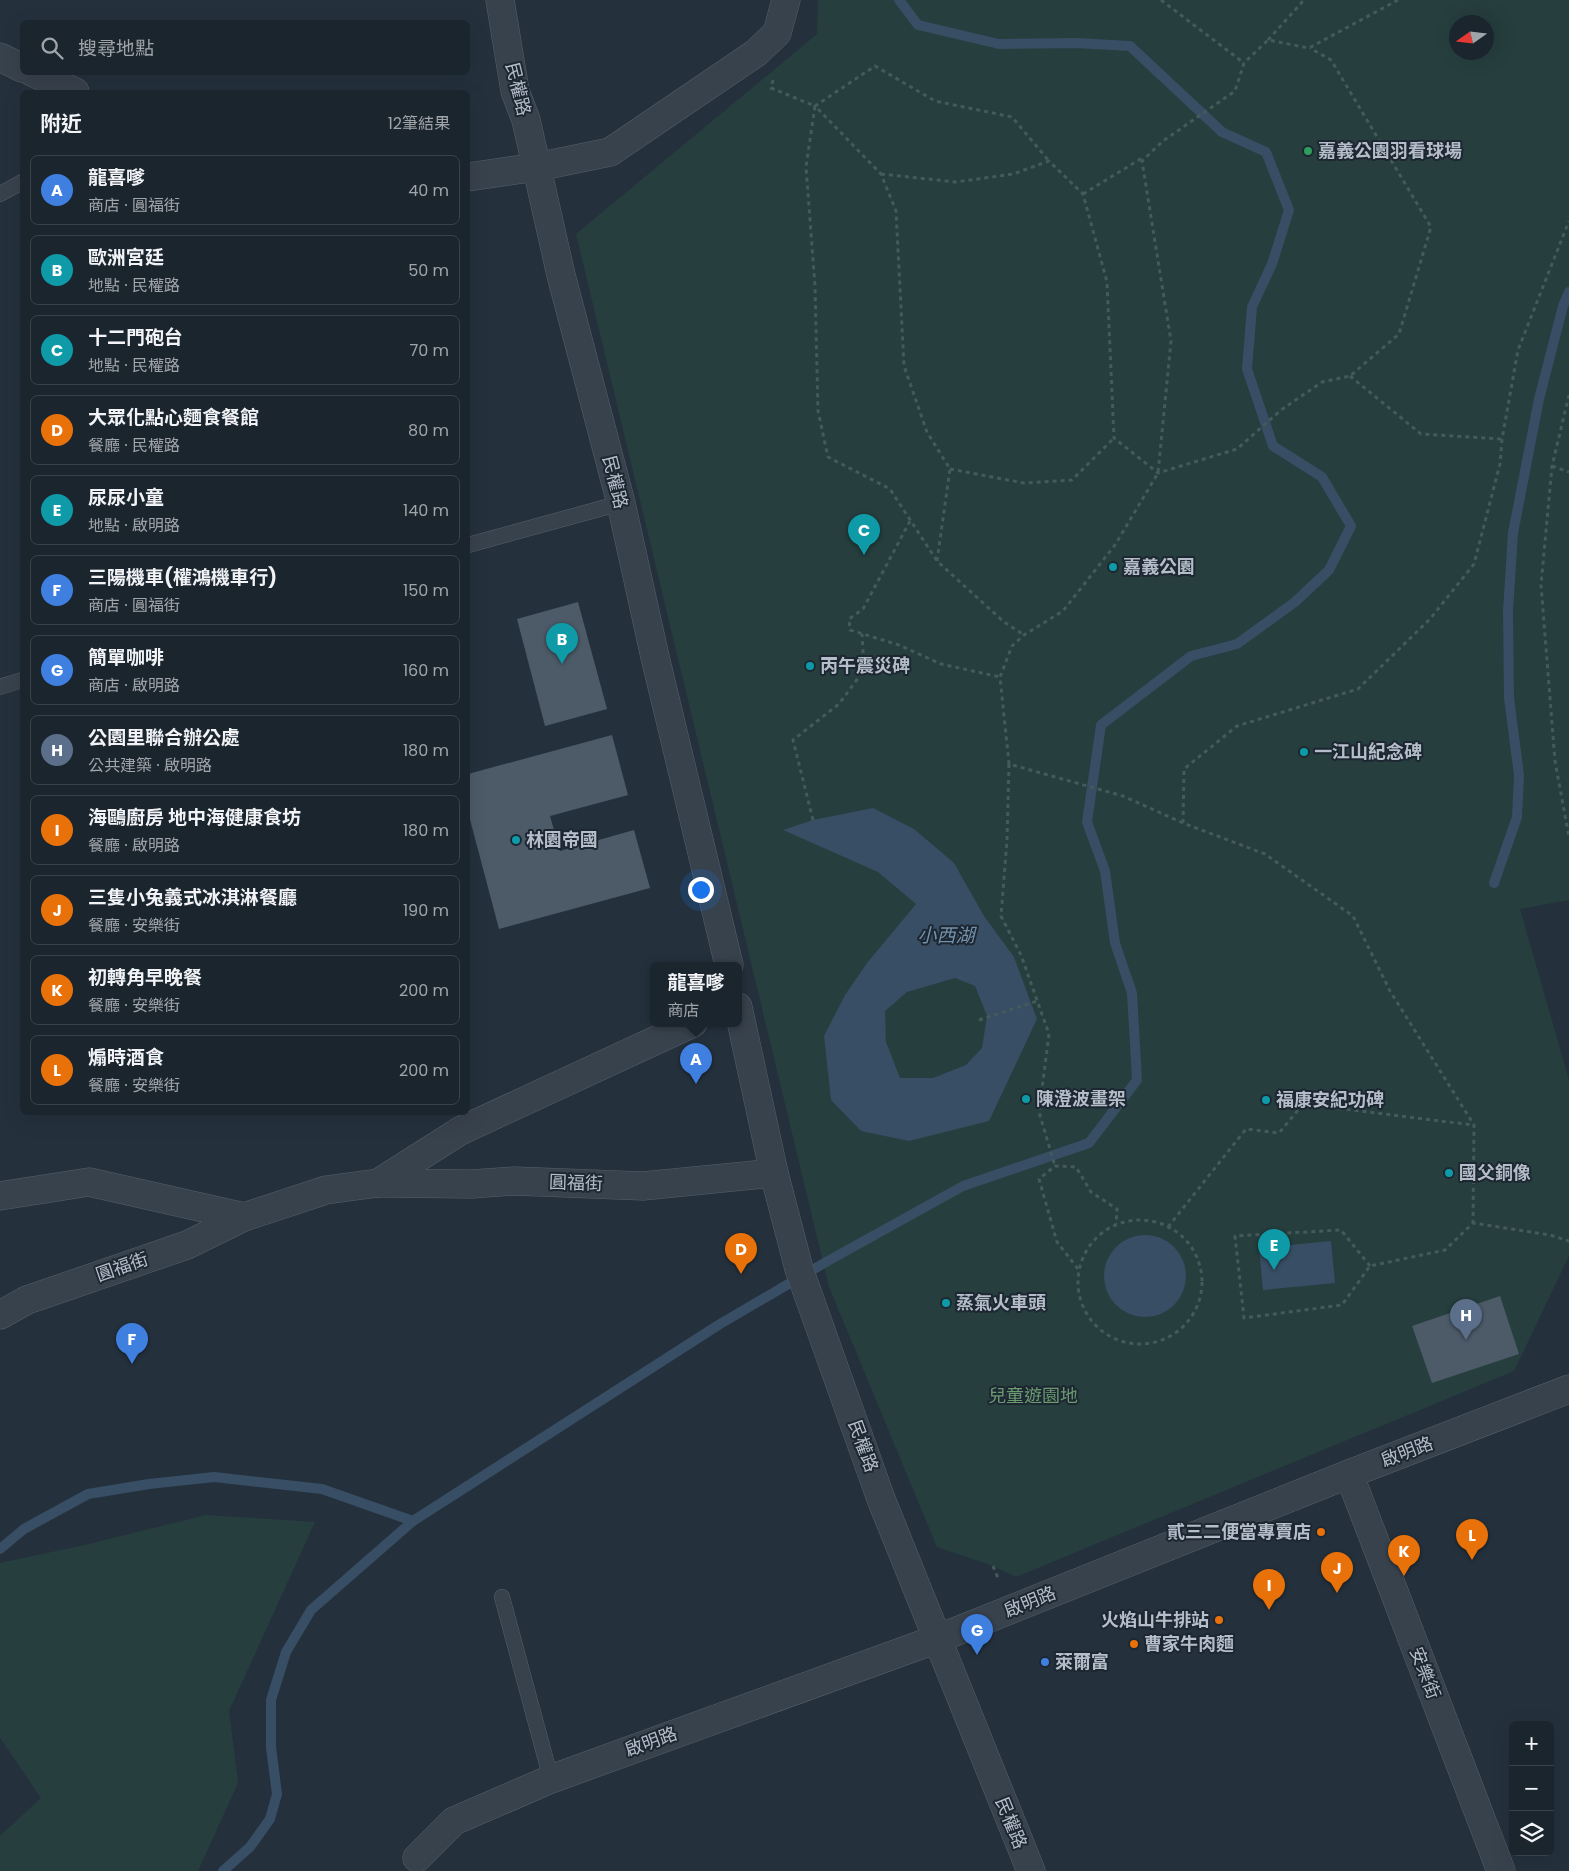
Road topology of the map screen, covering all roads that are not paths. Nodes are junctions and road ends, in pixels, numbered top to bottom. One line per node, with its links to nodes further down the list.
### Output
1 (500, 0): 7 (street, 民權路)
2 (786, 0): 7 (street)
3 (0, 57): 4 (street)
4 (20, 67)
5 (38, 75): 6 (street)
6 (71, 90)
7 (538, 167): 8 (street); 11 (street, 民權路)
8 (470, 176)
9 (20, 183): 10 (lane)
10 (0, 194)
11 (620, 503): 12 (lane); 15 (street, 民權路)
12 (470, 544)
13 (20, 681): 14 (lane)
14 (0, 687)
15 (728, 962)
16 (742, 1025): 18 (street, 民權路)
17 (684, 1027): 19 (street, 圓福街)
18 (774, 1173): 19 (street, 圓福街); 26 (street, 民權路)
19 (378, 1183): 21 (street, 圓福街)
20 (0, 1196): 21 (street)
21 (244, 1217): 22 (street, 圓福街)
22 (0, 1315)
23 (1569, 1389): 24 (street, 啟明路)
24 (1349, 1474): 26 (street, 啟明路); 30 (street, 安樂街)
25 (502, 1597): 27 (lane)
26 (937, 1639): 27 (street, 啟明路); 29 (street, 民權路)
27 (551, 1779): 28 (street, 啟明路)
28 (420, 1864)
29 (1031, 1871)
30 (1501, 1871)

